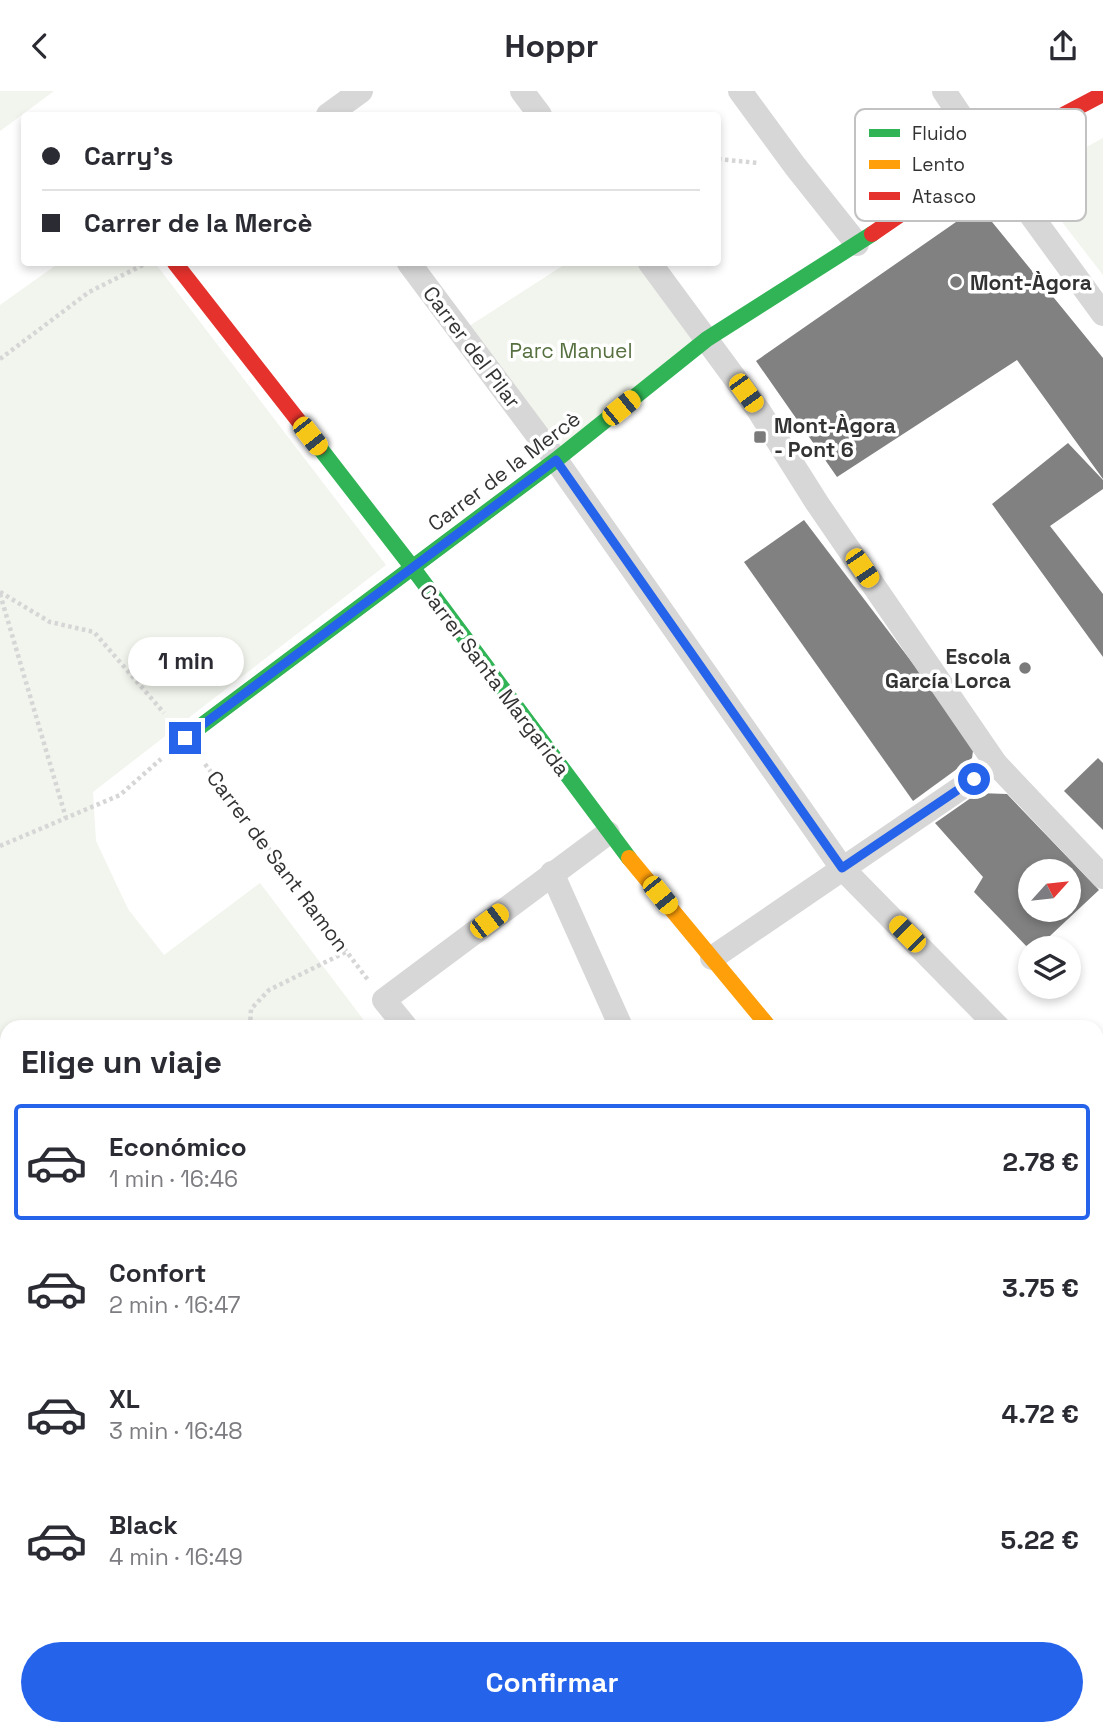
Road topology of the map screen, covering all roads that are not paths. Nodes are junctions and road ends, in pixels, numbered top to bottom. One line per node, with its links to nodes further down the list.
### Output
1 (361, 91): 8 (street)
2 (522, 91): 9 (street)
3 (740, 91): 12 (street)
4 (944, 91): 6 (street)
5 (1103, 94): 7 (street, Carrer de la Mercè)
6 (956, 109)
7 (1074, 109)
8 (332, 112)
9 (538, 112)
10 (891, 221): 12 (street, Carrer de la Mercè)
11 (1035, 221): 16 (street)
12 (857, 244): 17 (street, Carrer de la Mercè)
13 (177, 266): 19 (street, Carrer Santa Margarida)
14 (412, 266): 18 (street, Carrer del Pilar)
15 (652, 266): 17 (street)
16 (1103, 314)
17 (707, 339): 18 (street, Carrer de la Mercè); 21 (street)
18 (556, 460): 19 (street, Carrer de la Mercè); 23 (street, Carrer del Pilar)
19 (412, 567): 20 (street, Carrer de la Mercè); 22 (street, Carrer Santa Margarida)
20 (185, 738)
21 (996, 764): 23 (street); 25 (street)
22 (608, 832): 24 (street); 26 (street, Carrer Santa Margarida)
23 (842, 868): 26 (street); 30 (street, Carrer del Pilar)
24 (552, 873): 27 (street); 28 (street)
25 (1103, 877)
26 (712, 958): 29 (street, Carrer Santa Margarida)
27 (400, 1020)
28 (618, 1020)
29 (763, 1020)
30 (992, 1020)

